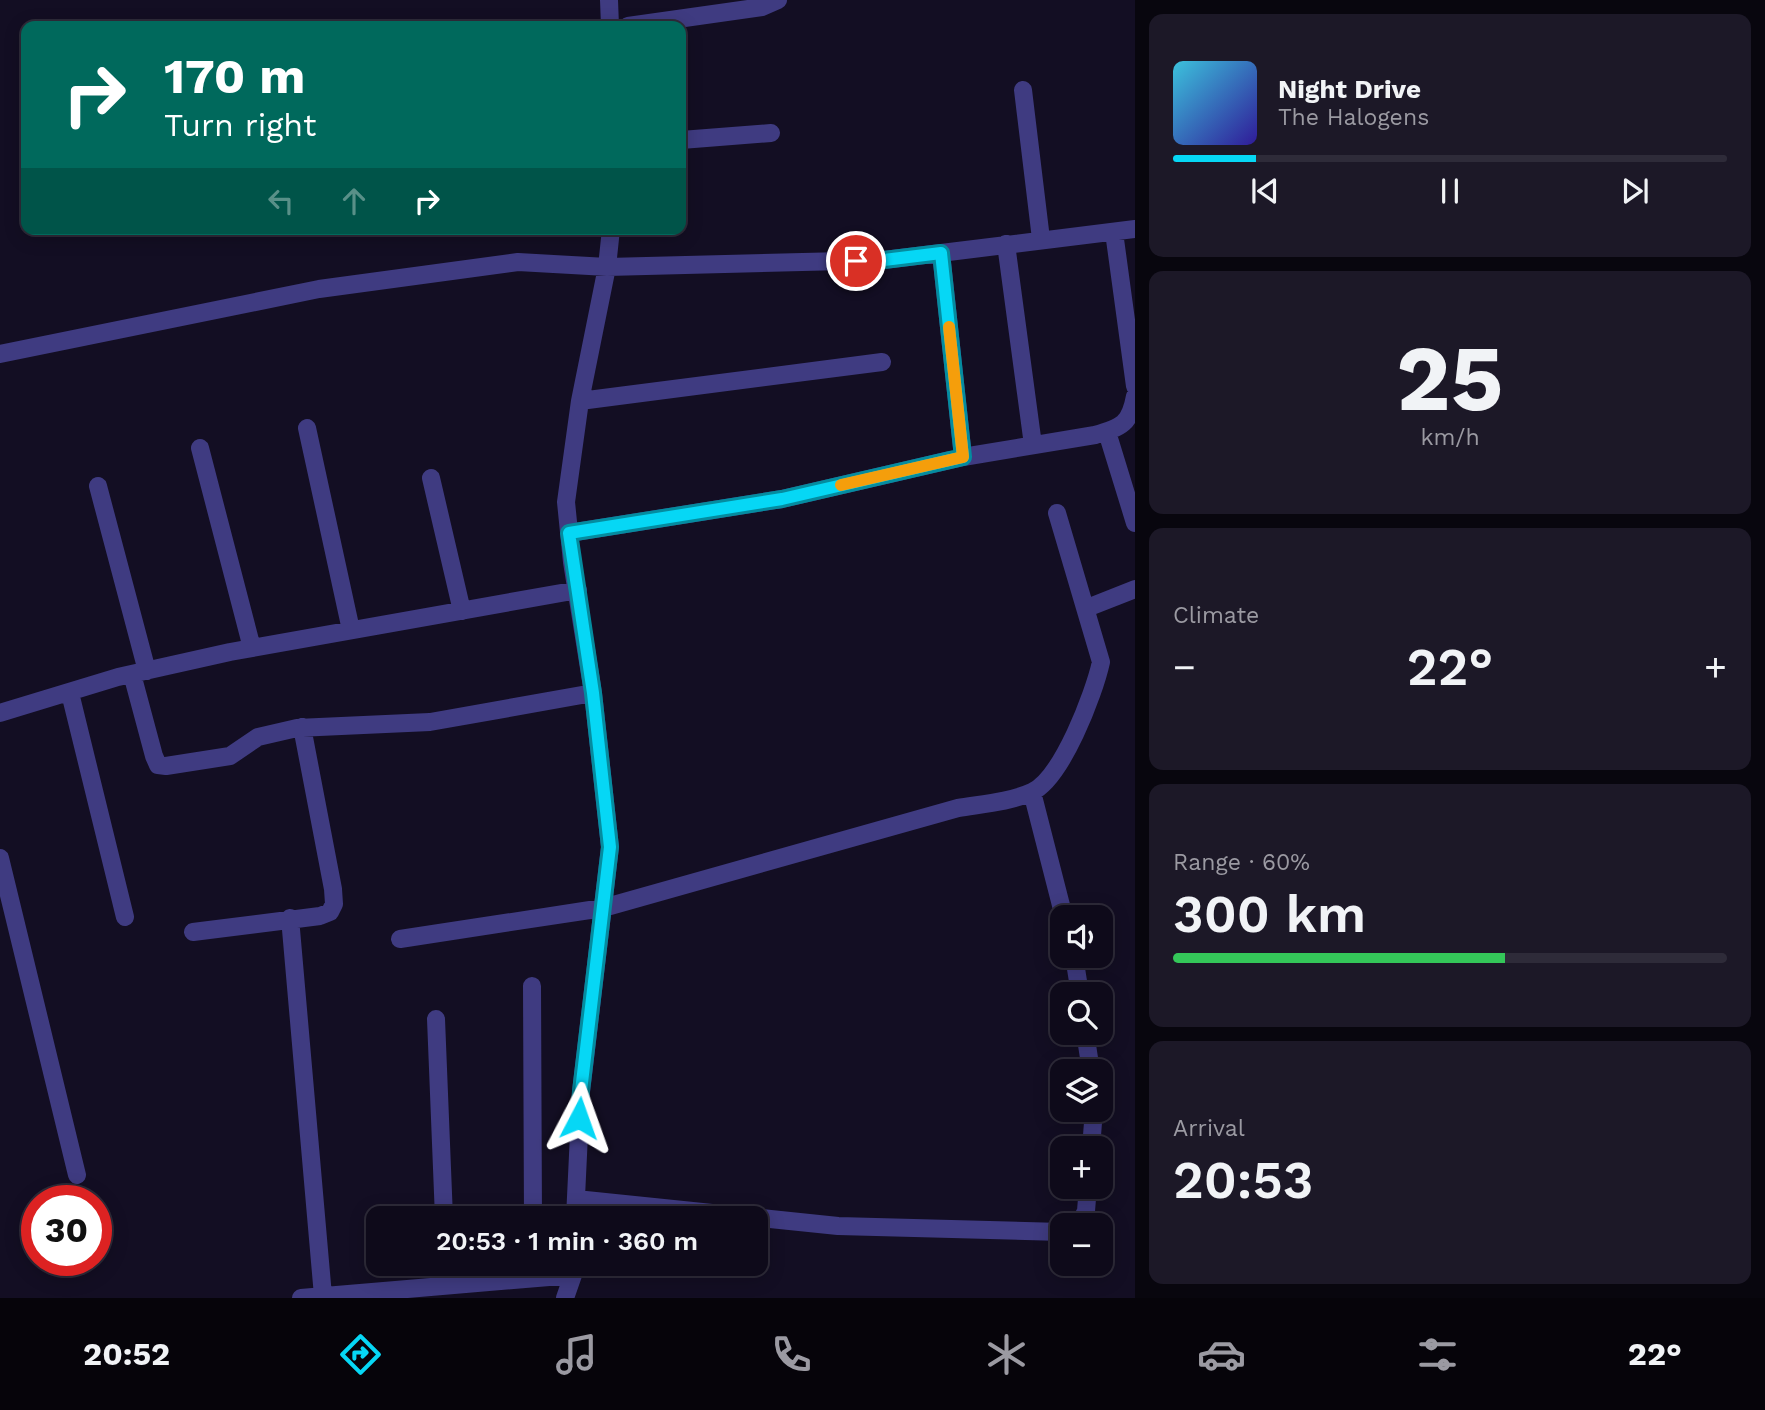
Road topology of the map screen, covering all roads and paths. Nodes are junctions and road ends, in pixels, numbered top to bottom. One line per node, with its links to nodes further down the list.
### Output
1 (609, 0): 3 (street)
2 (778, 0): 4 (street)
3 (610, 21)
4 (663, 21)
5 (1023, 90): 11 (street)
6 (771, 133): 7 (street)
7 (686, 140)
8 (1135, 229): 9 (street)
9 (1114, 232): 11 (street); 17 (street)
10 (610, 235): 14 (street)
11 (1041, 239): 12 (street)
12 (1006, 244): 13 (street); 22 (street)
13 (941, 253): 14 (street); 24 (street)
14 (607, 267): 15 (street); 19 (street)
15 (0, 354)
16 (882, 362): 19 (street)
17 (1135, 386)
18 (1135, 396): 21 (street)
19 (580, 401): 29 (street)
20 (307, 428): 34 (street)
21 (1107, 432): 22 (street); 28 (street)
22 (1033, 445): 24 (street)
23 (200, 448): 35 (street)
24 (963, 457): 29 (street)
25 (431, 478): 33 (street)
26 (98, 486): 36 (street)
27 (1057, 513): 32 (street)
28 (1135, 523)
29 (569, 533): 31 (street)
30 (1135, 589): 32 (street)
31 (578, 590): 33 (street); 38 (street)
32 (1087, 608): 41 (street)
33 (462, 611): 34 (street)
34 (351, 630): 35 (street)
35 (252, 648): 36 (street)
36 (140, 673): 37 (street); 40 (street)
37 (70, 693): 39 (street); 45 (street)
38 (593, 693): 40 (street); 44 (street)
39 (0, 713)
40 (302, 727): 46 (street)
41 (1032, 792): 43 (street); 44 (street)
42 (0, 858): 51 (street)
43 (1061, 905)
44 (603, 908): 48 (street); 52 (street)
45 (125, 917)
46 (290, 918): 47 (street); 61 (street)
47 (193, 932)
48 (400, 939)
49 (532, 986): 54 (street)
50 (436, 1020): 53 (street)
51 (77, 1175)
52 (576, 1199): 55 (street); 56 (street)
53 (444, 1206)
54 (533, 1206)
55 (576, 1206)
56 (1050, 1232)
57 (446, 1276): 60 (street)
58 (505, 1276): 60 (street)
59 (571, 1276): 64 (street)
60 (446, 1286): 62 (street)
61 (323, 1296): 62 (street); 63 (street)
62 (350, 1296)
63 (301, 1298)
64 (565, 1298)

